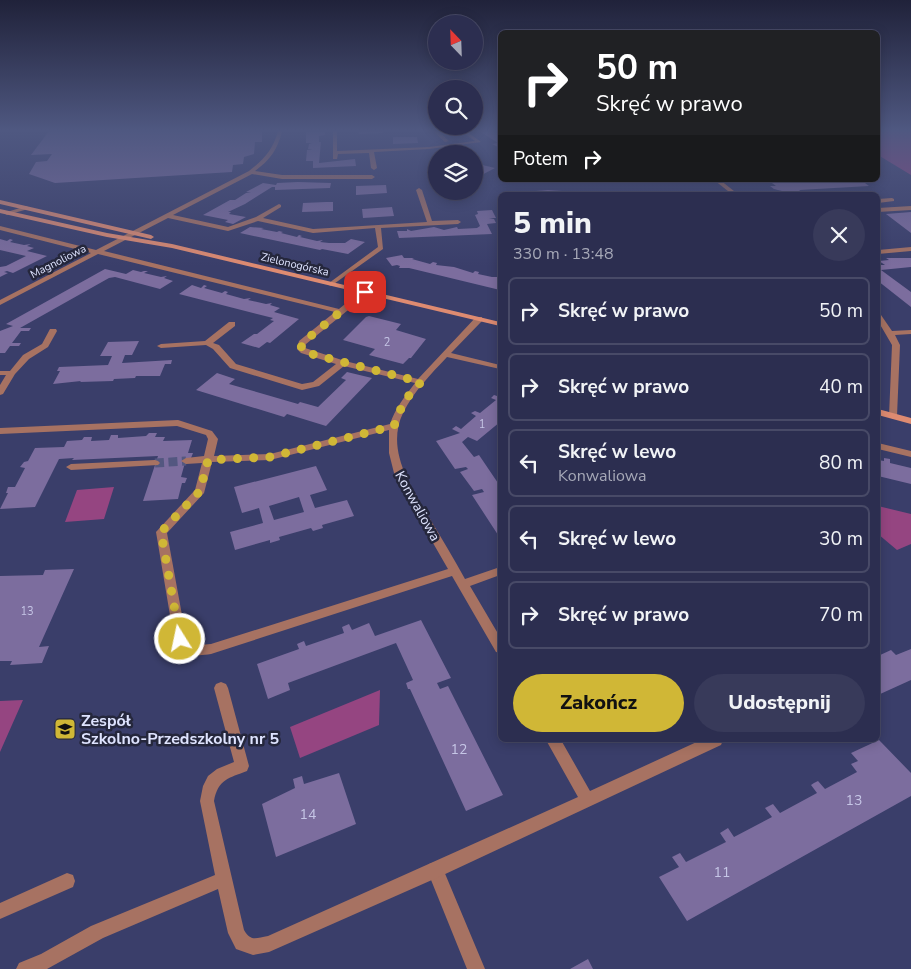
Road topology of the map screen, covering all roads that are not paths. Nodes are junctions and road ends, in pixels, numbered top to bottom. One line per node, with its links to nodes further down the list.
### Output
1 (243, 176): 15 (street, Magnoliowa)
2 (277, 176): 3 (street)
3 (372, 177)
4 (720, 182): 6 (street)
5 (419, 190): 18 (street)
6 (732, 192)
7 (892, 200): 8 (street)
8 (880, 201)
9 (0, 202): 11 (street, Zielonogórska)
10 (279, 206): 16 (street)
11 (26, 208): 14 (street); 21 (street, Zielonogórska)
12 (911, 208): 13 (street)
13 (880, 210)
14 (3, 212): 22 (street, Zielonogórska)
15 (169, 216): 16 (street); 21 (street, Magnoliowa)
16 (258, 219): 19 (street)
17 (458, 222): 18 (street)
18 (430, 223): 19 (street)
19 (378, 226): 27 (street)
20 (0, 228): 26 (street)
21 (137, 233): 22 (street, Magnoliowa); 23 (street, Zielonogórska)
22 (126, 238): 23 (street, Zielonogórska); 26 (street, Magnoliowa)
23 (172, 246): 27 (street, Zielonogórska)
24 (911, 249): 25 (street)
25 (880, 251)
26 (98, 252): 29 (street, Magnoliowa); 30 (street)
27 (331, 284): 28 (street, Zielonogórska)
28 (365, 292): 30 (street); 31 (street, Zielonogórska)
29 (0, 303)
30 (342, 312): 41 (street)
31 (480, 319): 34 (street, Zielonogórska); 40 (street, Konwaliowa)
32 (880, 320): 37 (street)
33 (232, 324): 38 (street)
34 (498, 324)
35 (53, 331): 44 (street)
36 (911, 332): 37 (street)
37 (890, 333): 48 (street)
38 (207, 343): 39 (street); 41 (street)
39 (161, 346)
40 (446, 354): 42 (street); 45 (street, Konwaliowa)
41 (342, 363): 45 (street)
42 (498, 367)
43 (0, 373): 44 (street)
44 (12, 373): 46 (street)
45 (421, 382): 50 (street, Konwaliowa)
46 (0, 392)
47 (880, 413): 48 (street)
48 (893, 416): 49 (street)
49 (911, 421)
50 (394, 426): 54 (street); 58 (street, Konwaliowa)
51 (0, 431): 54 (street)
52 (880, 446): 53 (street)
53 (911, 454)
54 (208, 460): 55 (street); 58 (street)
55 (186, 461)
56 (155, 463): 57 (street)
57 (71, 467)
58 (456, 570): 60 (street, Konwaliowa)
59 (498, 572): 60 (street)
60 (463, 584): 61 (street, Konwaliowa)
61 (498, 645)
62 (222, 688): 67 (street)
63 (554, 742): 65 (street)
64 (712, 742): 65 (street)
65 (587, 799): 66 (street)
66 (435, 870): 67 (street); 71 (street)
67 (224, 878): 70 (street)
68 (67, 882): 69 (street)
69 (0, 911)
70 (25, 969)
71 (476, 969)

